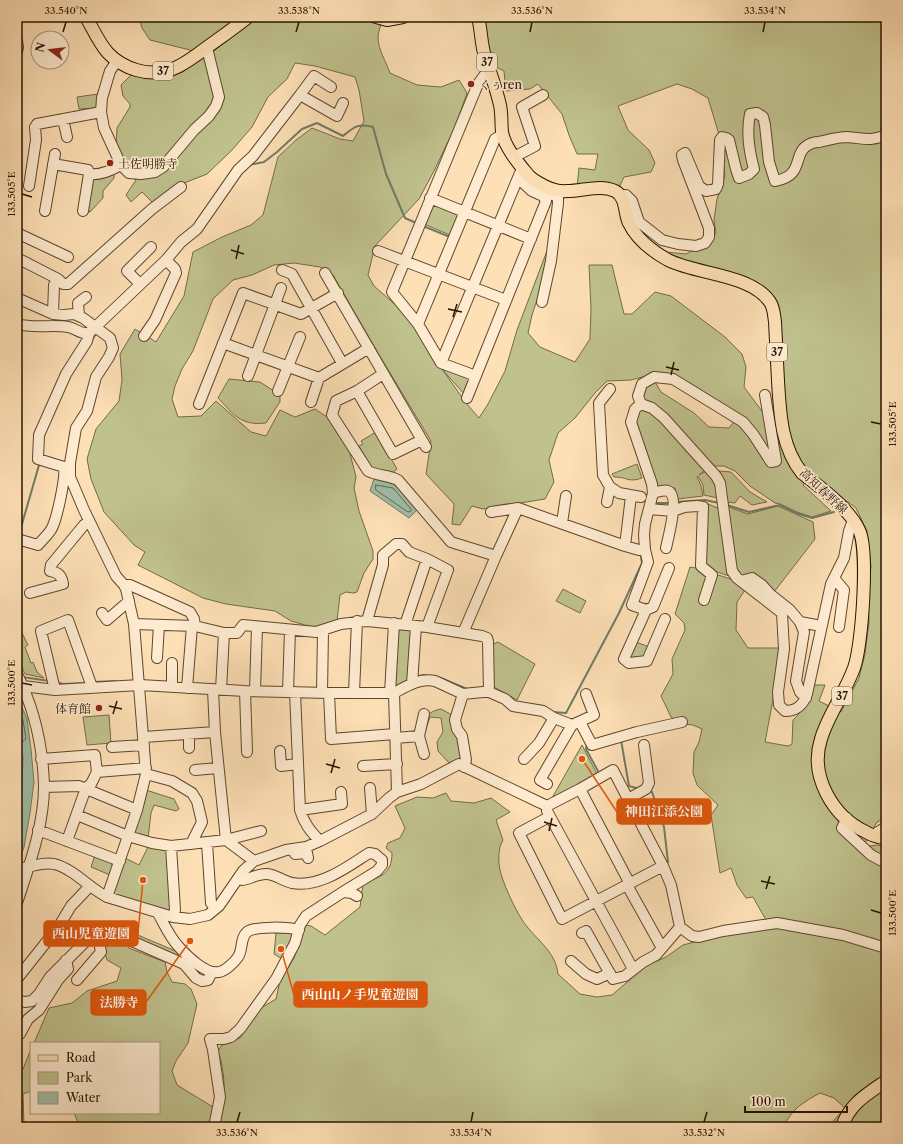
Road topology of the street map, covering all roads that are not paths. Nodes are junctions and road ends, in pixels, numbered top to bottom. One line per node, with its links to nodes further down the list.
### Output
1 (86, 17): 9 (main road, 37)
2 (248, 17): 7 (main road, 37)
3 (376, 17): 4 (main road)
4 (403, 17)
5 (478, 17): 10 (main road, 37)
6 (17, 42): 8 (street)
7 (207, 48): 9 (main road, 37); 21 (street)
8 (17, 52)
9 (117, 61): 15 (street)
10 (489, 69): 17 (main road, 37); 27 (street)
11 (331, 86): 12 (street)
12 (300, 95): 14 (street); 38 (street)
13 (543, 95): 20 (street)
14 (344, 103)
15 (101, 112): 16 (street); 21 (street)
16 (63, 119): 19 (street); 24 (street)
17 (503, 134): 20 (main road, 37); 30 (street)
18 (886, 135): 26 (street)
19 (67, 137)
20 (514, 157): 23 (main road, 37)
21 (121, 165): 22 (street)
22 (89, 174): 28 (street); 29 (street)
23 (524, 174): 26 (main road, 37); 31 (street); 33 (street); 51 (street)
24 (29, 186)
25 (181, 187): 43 (street)
26 (621, 196): 87 (main road, 高知春野線 / 37)
27 (430, 198): 30 (street); 39 (street)
28 (45, 211)
29 (83, 211)
30 (465, 212): 31 (street); 42 (street)
31 (499, 225): 33 (street); 46 (street)
32 (17, 233): 36 (street)
33 (531, 239): 50 (street)
34 (151, 247): 44 (street)
35 (378, 251): 39 (street)
36 (68, 257)
37 (17, 258): 43 (street)
38 (166, 260): 44 (street); 59 (street)
39 (405, 261): 42 (street); 57 (street)
40 (282, 270): 53 (street)
41 (325, 273): 47 (street)
42 (438, 273): 46 (street); 57 (street)
43 (58, 279): 54 (street)
44 (140, 284): 58 (street)
45 (281, 288): 52 (street)
46 (472, 288): 50 (street); 65 (street)
47 (338, 293): 53 (street); 62 (street)
48 (86, 297): 55 (street)
49 (17, 298): 54 (street)
50 (506, 300): 69 (street)
51 (542, 302)
52 (275, 305): 53 (street); 61 (street); 63 (street)
53 (311, 309): 64 (street)
54 (53, 314): 55 (street)
55 (79, 316): 58 (street)
56 (17, 324): 58 (street)
57 (418, 324): 65 (street)
58 (92, 330): 88 (street); 90 (street)
59 (144, 336)
60 (300, 337): 66 (street)
61 (223, 343): 63 (street); 77 (street)
62 (369, 348): 64 (street); 67 (street)
63 (256, 355): 66 (street); 68 (street)
64 (342, 363): 70 (street)
65 (441, 363): 69 (street)
66 (288, 367): 70 (street); 72 (street)
67 (383, 374): 73 (street); 73 (street)
68 (248, 376)
69 (476, 376): 75 (street)
70 (319, 378): 76 (street)
71 (610, 389): 79 (street)
72 (278, 391)
73 (357, 391): 94 (street)
74 (764, 395): 78 (street)
75 (467, 398)
76 (311, 402)
77 (198, 404)
78 (641, 404): 80 (street); 98 (street)
79 (610, 487): 82 (street); 91 (street)
80 (653, 493): 84 (street); 85 (street)
81 (566, 496): 89 (street)
82 (607, 502)
83 (518, 508): 86 (street); 89 (street); 94 (street)
84 (649, 509): 85 (street); 93 (street)
85 (674, 509): 92 (street); 101 (street)
86 (491, 512)
87 (853, 520): 97 (street); 180 (main road, 高知春野線 / 37)
88 (89, 522): 99 (street); 100 (street)
89 (562, 523): 91 (street)
90 (17, 538)
91 (625, 546): 93 (street)
92 (666, 548)
93 (645, 550): 103 (street)
94 (496, 556): 120 (street)
95 (427, 559): 106 (street); 111 (street); 114 (street)
96 (669, 568): 103 (street)
97 (834, 578): 116 (street); 140 (street)
98 (741, 581): 107 (street); 140 (street)
99 (124, 585): 102 (street); 113 (street)
100 (30, 593)
101 (704, 600)
102 (129, 601): 104 (street); 109 (street)
103 (646, 610): 105 (street)
104 (106, 619)
105 (665, 619)
106 (362, 621): 108 (street); 118 (street); 131 (street)
107 (800, 622): 112 (street); 140 (street)
108 (394, 623): 111 (street); 133 (street)
109 (134, 624): 110 (street); 125 (street)
110 (159, 624): 113 (street); 121 (street)
111 (405, 624): 114 (street)
112 (816, 625)
113 (193, 626): 119 (street); 130 (street)
114 (421, 626): 120 (street); 124 (street)
115 (257, 627): 117 (street); 119 (street); 134 (street)
116 (839, 627)
117 (290, 630): 118 (street); 135 (street)
118 (323, 630): 137 (street)
119 (224, 633): 132 (street)
120 (463, 633): 136 (street)
121 (157, 658)
122 (172, 663): 129 (street)
123 (17, 674): 128 (street)
124 (412, 680): 133 (street); 138 (street)
125 (140, 682): 126 (street); 129 (street); 149 (street)
126 (90, 683): 127 (street); 127 (street)
127 (53, 684): 128 (street)
128 (20, 687): 156 (street)
129 (172, 687): 130 (street)
130 (187, 688): 132 (street)
131 (355, 689): 133 (street); 137 (street)
132 (217, 690): 134 (street); 145 (street)
133 (392, 690): 147 (street)
134 (250, 691): 135 (street); 154 (street)
135 (292, 692): 137 (street); 158 (street)
136 (489, 692): 138 (street); 142 (street)
137 (326, 693): 147 (street)
138 (463, 694): 161 (street)
139 (586, 694): 144 (street)
140 (806, 698)
141 (424, 714): 148 (street)
142 (554, 718): 144 (street); 157 (street)
143 (682, 722): 144 (street)
144 (576, 724): 166 (street)
145 (214, 732): 146 (street); 162 (street)
146 (189, 734): 149 (street); 152 (street)
147 (396, 736): 148 (street); 159 (street)
148 (419, 736): 155 (street)
149 (144, 741): 151 (street); 164 (street)
150 (644, 744): 173 (street)
151 (112, 747)
152 (189, 748)
153 (280, 751): 158 (street)
154 (247, 752)
155 (424, 754)
156 (41, 759): 165 (street); 167 (street)
157 (524, 759)
158 (298, 764): 176 (street)
159 (397, 764): 160 (street); 172 (street)
160 (363, 766)
161 (464, 767): 172 (street); 174 (street)
162 (218, 768): 163 (street); 187 (street)
163 (195, 770)
164 (146, 771): 165 (street); 175 (street); 191 (street)
165 (97, 772): 168 (street)
166 (547, 784)
167 (44, 787): 168 (street); 182 (street)
168 (86, 788): 175 (street); 178 (street)
169 (370, 788): 177 (street)
170 (580, 789): 173 (street); 174 (street); 201 (street)
171 (341, 792): 176 (street)
172 (397, 792): 177 (street)
173 (628, 799): 198 (street)
174 (546, 806): 179 (street)
175 (137, 810): 185 (street)
176 (300, 810): 188 (street)
177 (372, 814): 188 (street)
178 (77, 815): 185 (street); 189 (street)
179 (549, 817): 206 (street); 206 (street)
180 (847, 818): 184 (main road, 高知春野線 / 37); 197 (street)
181 (886, 827): 184 (street)
182 (38, 830): 189 (street); 199 (street)
183 (261, 831): 187 (street)
184 (873, 835): 186 (main road, 高知春野線 / 37)
185 (128, 836): 192 (street); 195 (street)
186 (886, 839)
187 (226, 840): 190 (street); 196 (street)
188 (320, 841): 193 (street)
189 (67, 842): 195 (street)
190 (207, 843): 191 (street); 208 (street)
191 (191, 844): 192 (street)
192 (171, 846): 210 (street)
193 (290, 850): 194 (street); 196 (street)
194 (308, 858)
195 (120, 861): 205 (street)
196 (254, 861): 200 (street)
197 (886, 863)
198 (663, 866): 201 (street); 211 (street)
199 (22, 867): 202 (street); 207 (street)
200 (239, 878): 203 (street); 208 (street)
201 (628, 885): 206 (street); 215 (street)
202 (90, 886): 205 (street); 222 (street)
203 (343, 892): 204 (street); 212 (street)
204 (357, 896)
205 (107, 897): 209 (street)
206 (596, 902): 219 (street)
207 (17, 903)
208 (215, 909): 210 (street)
209 (158, 913): 210 (street); 220 (street)
210 (173, 918)
211 (680, 927): 215 (street); 216 (street)
212 (299, 930): 220 (street); 227 (street)
213 (582, 933): 221 (street)
214 (98, 937): 217 (street); 220 (street); 223 (street)
215 (662, 948): 219 (street)
216 (886, 948)
217 (66, 960): 224 (street); 225 (street)
218 (571, 962): 221 (street)
219 (633, 969): 221 (street)
220 (212, 972)
221 (610, 973)
222 (17, 979)
223 (77, 980)
224 (17, 1000)
225 (20, 1034)
226 (886, 1082): 228 (main road)
227 (214, 1127)
228 (842, 1127)

